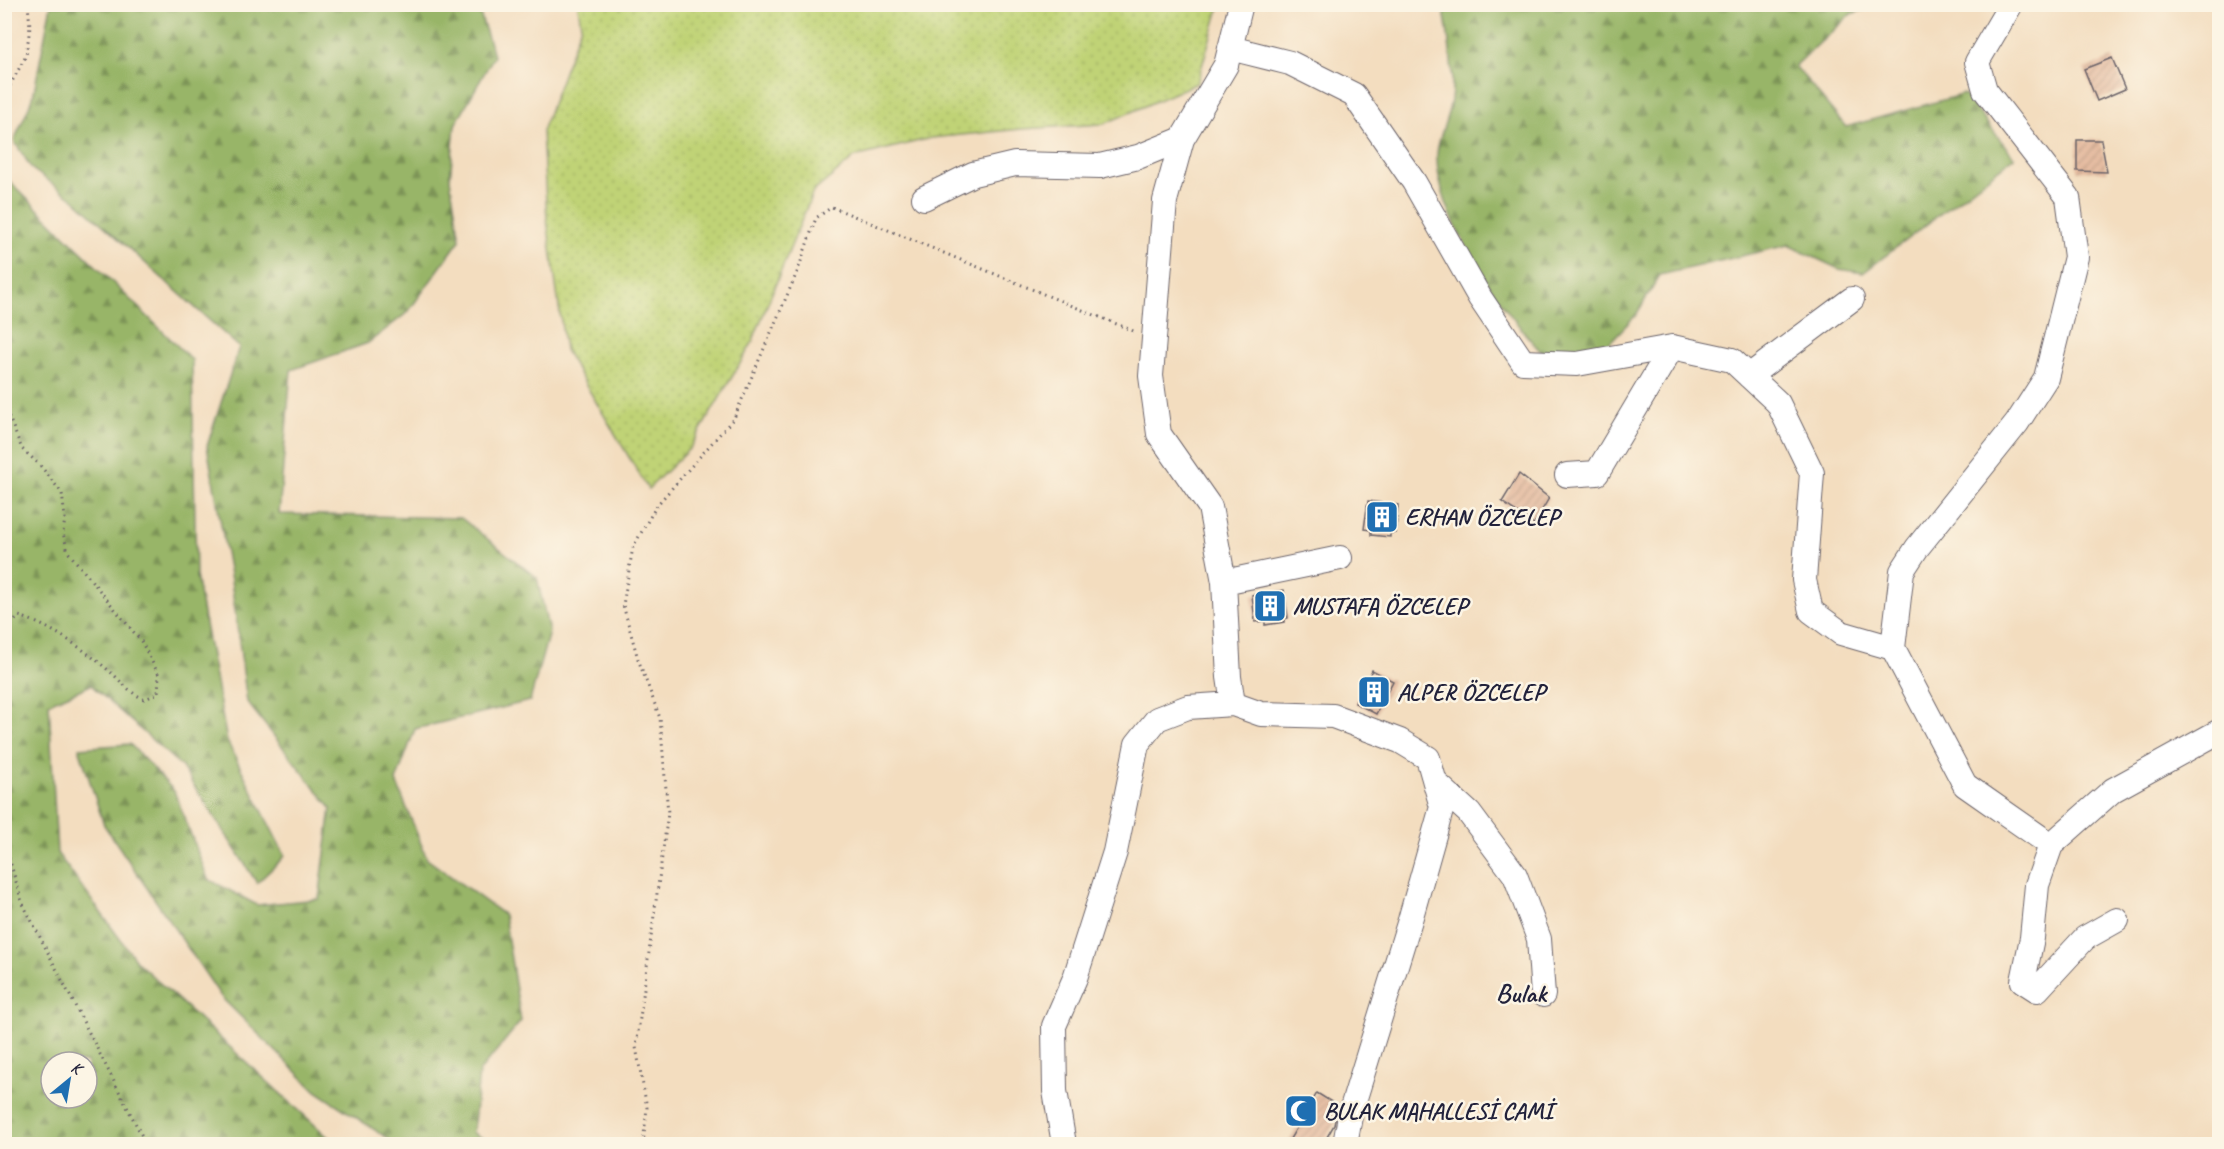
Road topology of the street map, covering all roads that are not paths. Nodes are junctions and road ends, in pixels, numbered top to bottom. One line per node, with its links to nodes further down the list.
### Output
1 (1241, 4): 3 (street)
2 (2011, 4): 12 (street)
3 (1230, 48): 4 (street); 7 (street)
4 (1182, 139): 5 (street); 11 (street)
5 (924, 198)
6 (1852, 299): 8 (street)
7 (1672, 347): 8 (street); 9 (street)
8 (1749, 375): 12 (street)
9 (1567, 476)
10 (1340, 558): 11 (street)
11 (1224, 582): 13 (street)
12 (1893, 648): 16 (street)
13 (1233, 704): 15 (street); 19 (street)
14 (2220, 730): 16 (street)
15 (1435, 782): 18 (street); 20 (street)
16 (2051, 845): 17 (street)
17 (2117, 920)
18 (1543, 995)
19 (1065, 1144)
20 (1345, 1144)

